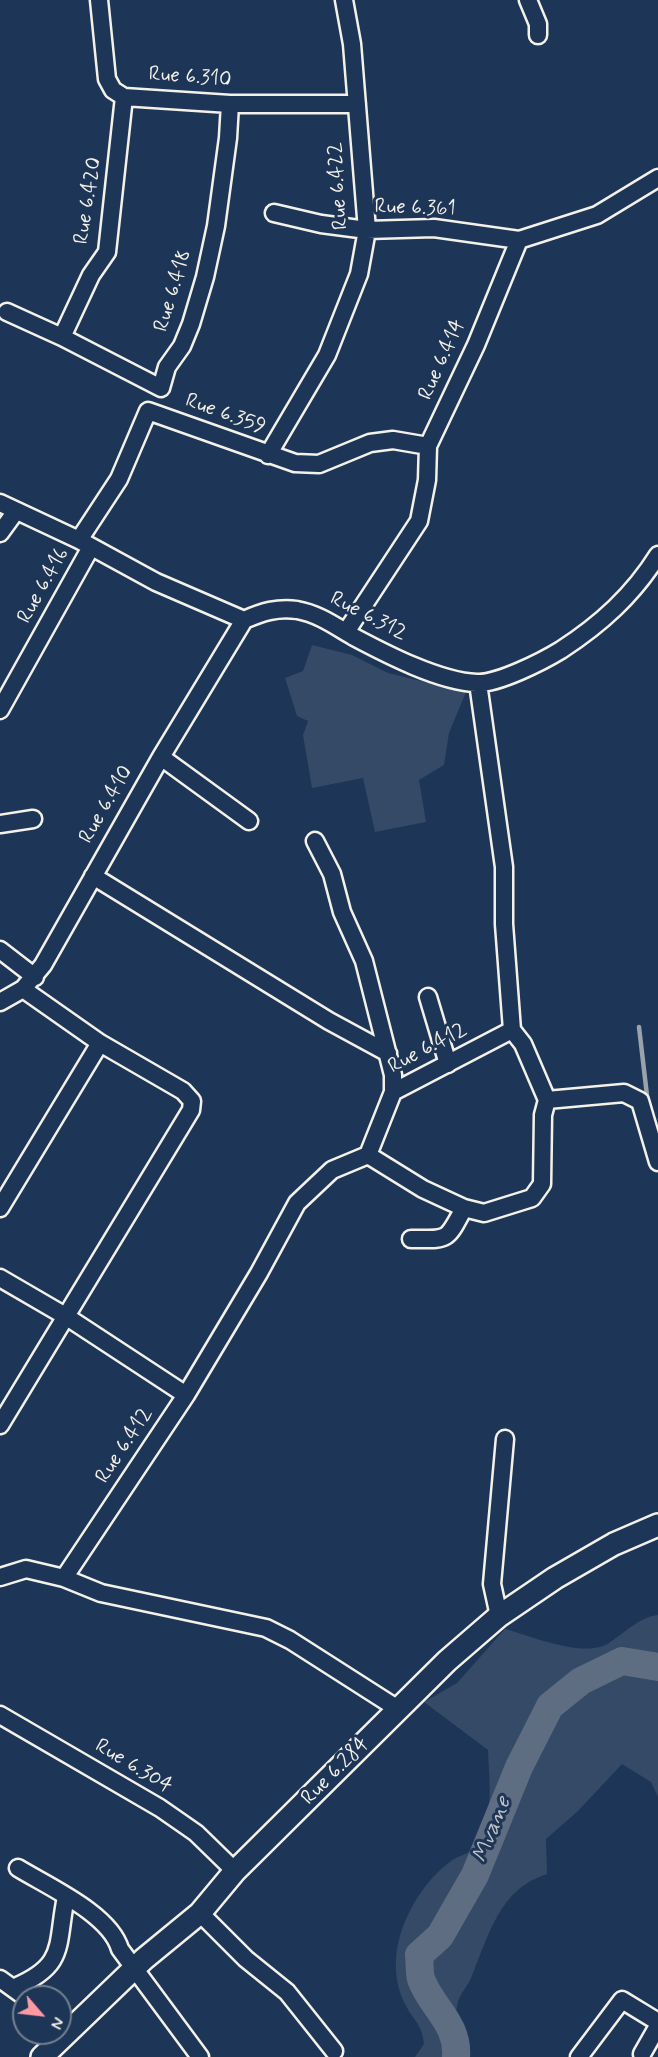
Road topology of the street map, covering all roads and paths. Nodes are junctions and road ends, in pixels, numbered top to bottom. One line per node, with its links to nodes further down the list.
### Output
1 (99, 0): 5 (street, Rue 6.310)
2 (344, 0): 7 (street, Rue 6.422)
3 (528, 0): 4 (street)
4 (538, 35)
5 (124, 97): 6 (street, Rue 6.310); 13 (street, Rue 6.420)
6 (230, 104): 7 (street, Rue 6.310); 14 (street, Rue 6.418)
7 (357, 104): 10 (street, Rue 6.422)
8 (658, 178): 11 (street)
9 (274, 213): 10 (street, Rue 6.361)
10 (367, 230): 11 (street, Rue 6.361); 17 (street, Rue 6.422)
11 (519, 240): 16 (street, Rue 6.414)
12 (6, 312): 13 (street)
13 (62, 337): 14 (street)
14 (161, 388): 15 (street, Rue 6.418)
15 (148, 411): 17 (street, Rue 6.359); 21 (street)
16 (428, 446): 17 (street, Rue 6.359); 24 (street, Rue 6.414)
17 (268, 455)
18 (0, 502): 19 (street)
19 (16, 510): 20 (street); 21 (street)
20 (0, 533)
21 (85, 543): 23 (street); 26 (street, Rue 6.416)
22 (658, 555): 25 (street, Rue 6.312)
23 (244, 620): 24 (street, Rue 6.312); 27 (street, Rue 6.410)
24 (346, 632): 25 (street, Rue 6.312)
25 (478, 683): 37 (street)
26 (0, 710)
27 (161, 757): 29 (street); 32 (street, Rue 6.410)
28 (33, 819): 30 (street)
29 (249, 821)
30 (0, 824)
31 (315, 841): 39 (street)
32 (93, 876): 34 (street, Rue 6.410); 39 (street)
33 (0, 950): 34 (street)
34 (29, 982): 36 (street, Rue 6.410); 38 (street)
35 (428, 997): 40 (street)
36 (0, 1002)
37 (512, 1030): 40 (street, Rue 6.412); 42 (street)
38 (100, 1043): 45 (street); 49 (street)
39 (388, 1053): 41 (street)
40 (448, 1064): 41 (street, Rue 6.412)
41 (393, 1092): 43 (street, Rue 6.412)
42 (547, 1100): 44 (street); 46 (street)
43 (368, 1155): 46 (street); 50 (street, Rue 6.412)
44 (658, 1162)
45 (0, 1208)
46 (464, 1208): 47 (street)
47 (411, 1239)
48 (0, 1278): 49 (street)
49 (67, 1317): 50 (street); 51 (street)
50 (186, 1395): 54 (street, Rue 6.412)
51 (0, 1425)
52 (505, 1439): 56 (street)
53 (658, 1525): 56 (street, Rue 6.284)
54 (64, 1578): 55 (street); 57 (street)
55 (1, 1581)
56 (499, 1616): 57 (street, Rue 6.284)
57 (398, 1709): 60 (street, Rue 6.284)
58 (0, 1714): 60 (street, Rue 6.304)
59 (18, 1869): 61 (street)
60 (235, 1871): 62 (street, Rue 6.284)
61 (66, 1897): 63 (street); 64 (street)
62 (201, 1913): 63 (street, Rue 6.284); 68 (street)
63 (135, 1969): 65 (street, Rue 6.284); 71 (street)
64 (28, 1985)
65 (72, 2024)
66 (658, 2024): 69 (street); 72 (street)
67 (52, 2045): 70 (street, Rue 6.284)
68 (334, 2051)
69 (642, 2054)
70 (42, 2057)
71 (200, 2057)
72 (579, 2057)

